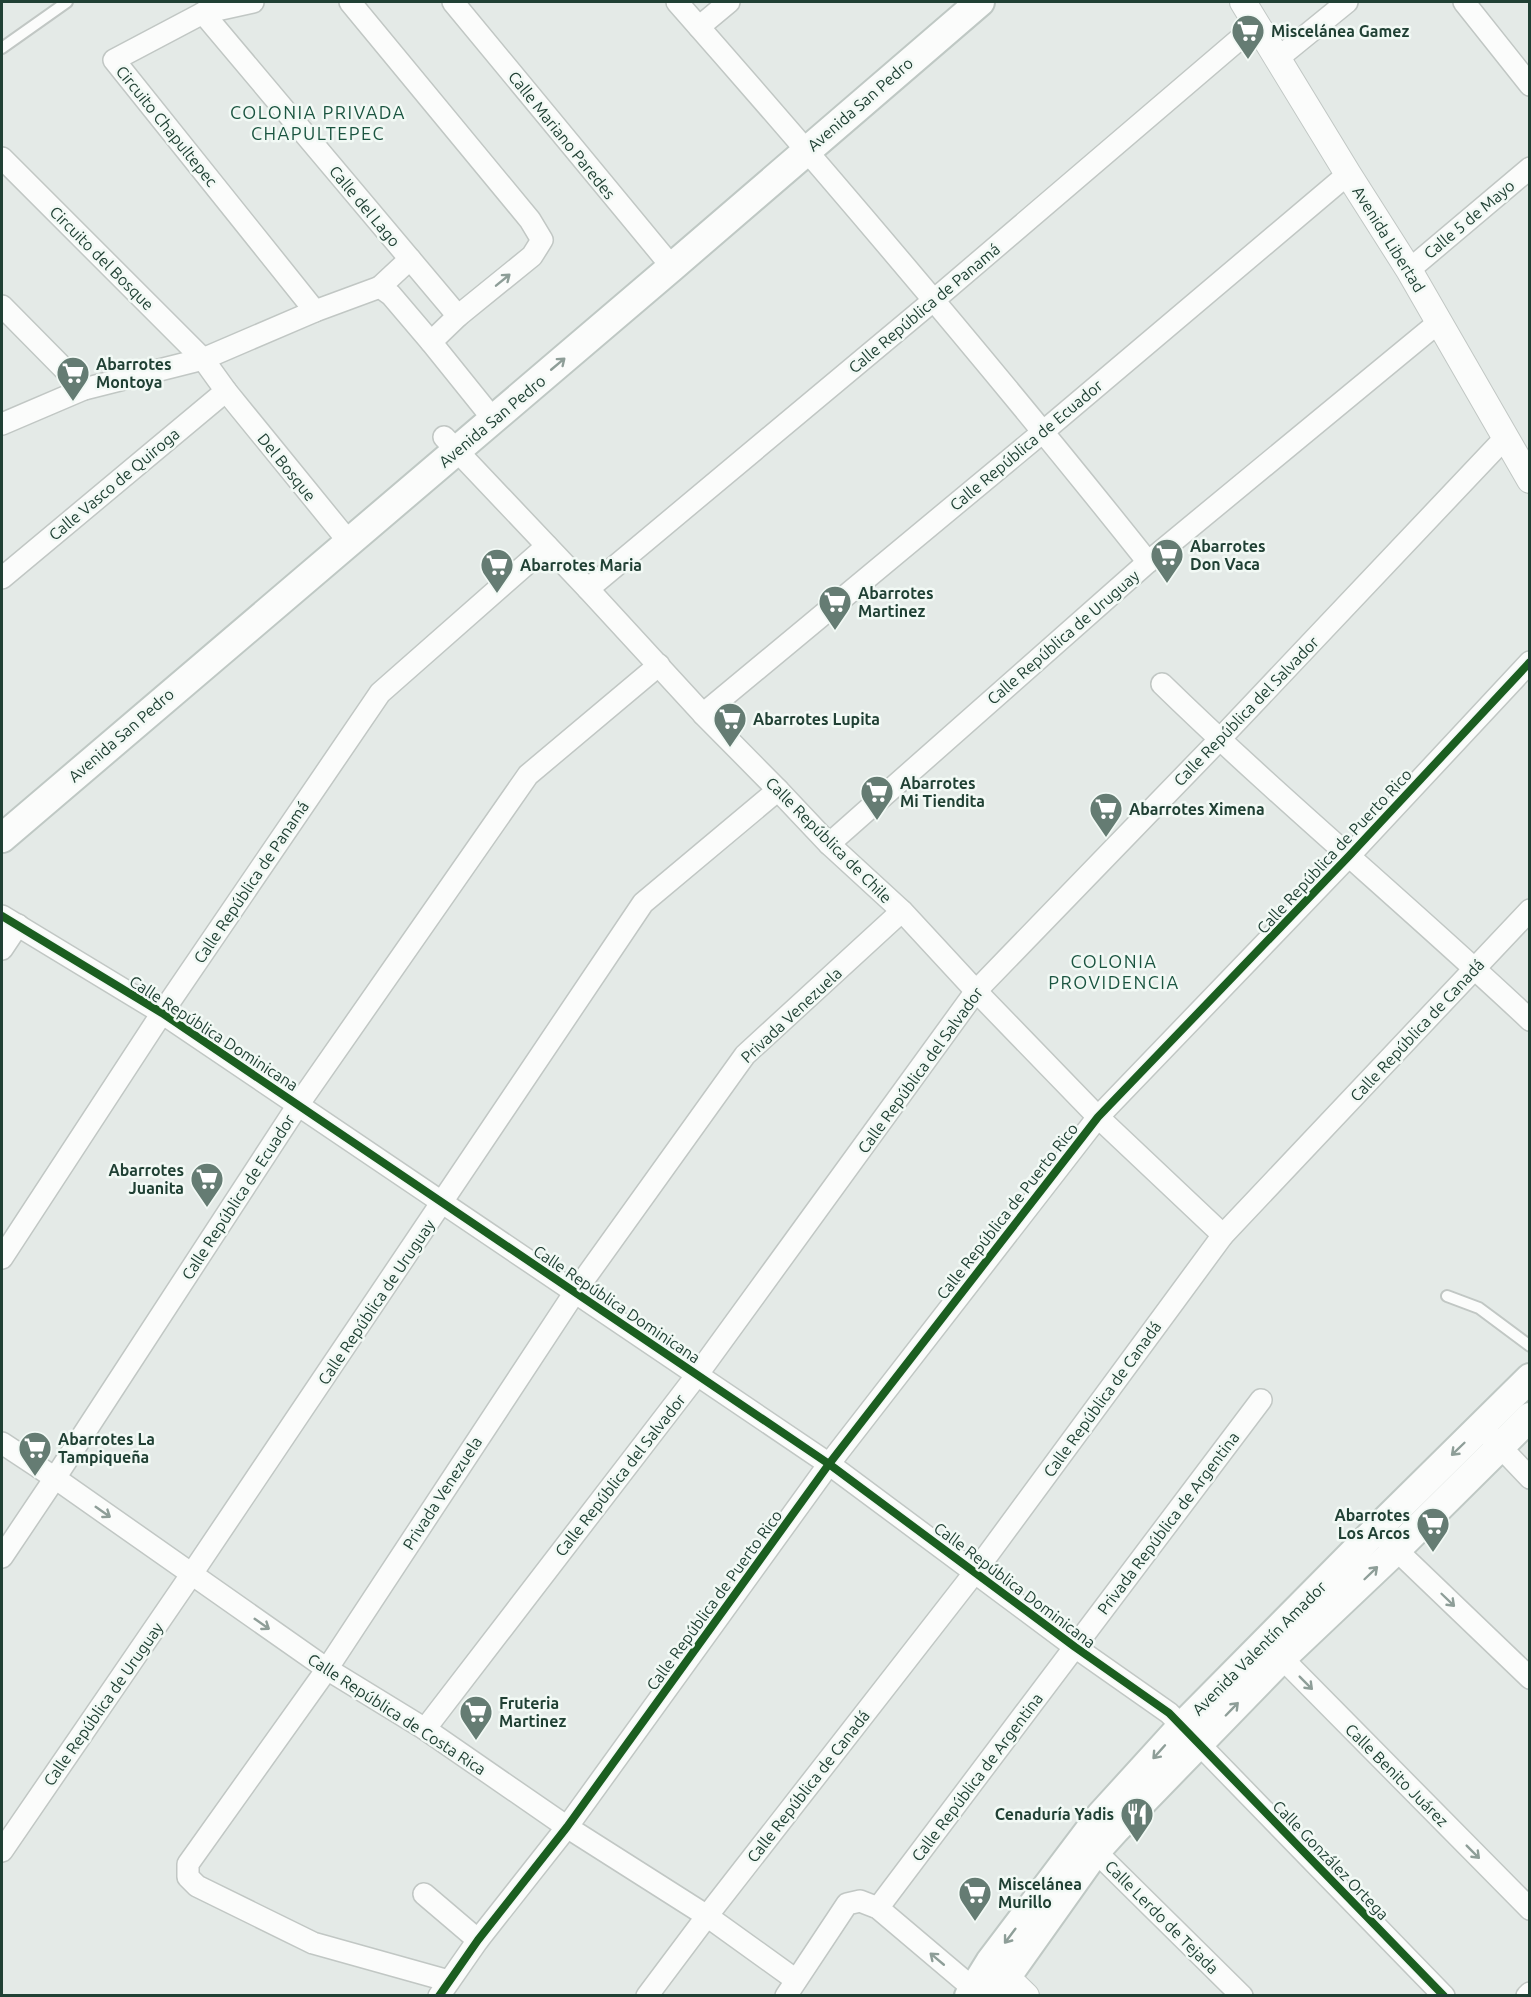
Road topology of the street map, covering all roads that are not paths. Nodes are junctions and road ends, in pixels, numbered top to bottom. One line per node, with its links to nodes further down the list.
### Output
1 (67, 2): 15 (lane)
2 (253, 2): 12 (street, Circuito Chapultepec)
3 (350, 2): 29 (street, one-way to 3)
4 (453, 2): 23 (street, Calle Mariano Paredes)
5 (677, 2): 14 (street)
6 (729, 2): 14 (street)
7 (958, 2): 18 (main road, Avenida San Pedro)
8 (980, 2): 18 (main road, Avenida San Pedro)
9 (1243, 2): 13 (street, Avenida Libertad)
10 (1347, 2): 16 (street)
11 (1464, 2): 17 (street)
12 (203, 13): 22 (street, Calle del Lago); 28 (street, Circuito Chapultepec)
13 (1257, 24): 16 (street, Avenida Libertad); 26 (street, Calle República de Panamá)
14 (699, 27): 18 (street)
15 (2, 48)
16 (1277, 58): 21 (street, Avenida Libertad)
17 (1530, 85)
18 (802, 144): 23 (main road, Avenida San Pedro); 26 (street)
19 (2, 158): 32 (street, Circuito del Bosque)
20 (1530, 168): 24 (street, Calle 5 de Mayo)
21 (1348, 174): 24 (street, Avenida Libertad); 37 (street, Calle República de Ecuador)
22 (410, 259): 25 (street); 29 (street, Calle del Lago)
23 (666, 261): 35 (main road, Avenida San Pedro)
24 (1409, 270): 30 (street, Avenida Libertad)
25 (380, 287): 28 (street); 31 (street)
26 (934, 300): 37 (street); 45 (street, Calle República de Panamá)
27 (2, 306): 33 (street)
28 (315, 310): 32 (street)
29 (458, 316): 31 (street)
30 (1439, 322): 38 (street, Avenida Libertad); 43 (street, Calle República de Uruguay)
31 (431, 342): 35 (street)
32 (202, 359): 33 (street); 34 (street, Circuito del Bosque)
33 (84, 389): 36 (street)
34 (226, 391): 41 (street, Del Bosque); 44 (street, Calle Vasco de Quiroga)
35 (487, 412): 39 (main road, Avenida San Pedro)
36 (2, 424)
37 (1044, 431): 43 (street); 49 (street, Calle República de Ecuador)
38 (1504, 439): 40 (street, Avenida Libertad); 50 (street, Calle República del Salvador)
39 (450, 443): 41 (main road, Avenida San Pedro); 42 (street, Calle República de Chile)
40 (1527, 470)
41 (344, 536): 52 (main road, Avenida San Pedro); 53 (main road, Avenida San Pedro)
42 (547, 546): 45 (street, Calle República de Chile); 62 (street, Calle República de Panamá)
43 (1148, 562): 54 (street, Calle República de Uruguay)
44 (2, 578)
45 (588, 589): 47 (street, Calle República de Chile)
46 (1530, 662): 55 (street, Calle República de Puerto Rico)
47 (658, 665): 49 (street, Calle República de Chile); 64 (street, Calle República de Ecuador)
48 (1162, 684): 50 (street)
49 (703, 714): 51 (street, Calle República de Chile)
50 (1220, 740): 55 (street); 61 (street, Calle República del Salvador)
51 (778, 790): 54 (street, Calle República de Chile); 66 (street, Calle República de Uruguay)
52 (2, 819)
53 (2, 838)
54 (829, 844): 57 (street, Calle República de Chile)
55 (1349, 856): 60 (street); 65 (street, Calle República de Puerto Rico)
56 (1530, 910): 60 (street, Calle República de Canadá)
57 (902, 911): 61 (street, Calle República de Chile); 69 (street, Privada Venezuela)
58 (10, 920): 59 (street); 62 (street, Calle República Dominicana)
59 (2, 950)
60 (1475, 968): 63 (street); 67 (street, Calle República de Canadá)
61 (976, 991): 65 (street, Calle República de Chile); 72 (street, Calle República del Salvador)
62 (162, 1013): 64 (street, Calle República Dominicana); 68 (street, Calle República de Panamá)
63 (1530, 1020)
64 (298, 1105): 66 (street, Calle República Dominicana); 79 (street, Calle República de Ecuador)
65 (1098, 1117): 67 (street, Calle República de Chile); 78 (street, Calle República de Puerto Rico)
66 (443, 1202): 69 (street, Calle República Dominicana); 85 (street, Calle República de Uruguay)
67 (1223, 1235): 84 (street, Calle República de Canadá)
68 (2, 1258)
69 (575, 1292): 72 (street, Calle República Dominicana); 88 (street, Privada Venezuela)
70 (1447, 1296): 71 (lane)
71 (1530, 1346)
72 (697, 1375): 78 (street, Calle República Dominicana); 90 (street, Calle República del Salvador)
73 (1530, 1378): 76 (main road, Avenida Valentín Amador)
74 (1262, 1400): 86 (street, Privada República de Argentina)
75 (1530, 1417): 76 (main road, Avenida Valentín Amador)
76 (1491, 1437): 80 (street); 81 (main road, Avenida Valentín Amador, one-way to 81); 82 (main road, Avenida Valentín Amador)
77 (2, 1443): 79 (street, Calle República de Costa Rica)
78 (829, 1464): 84 (street, Calle República Dominicana); 92 (street, Calle República de Puerto Rico)
79 (55, 1478): 83 (street, Calle República de Ecuador); 85 (street, Calle República de Costa Rica, one-way to 85)
80 (1530, 1478)
81 (1376, 1530): 82 (street); 87 (main road, Avenida Valentín Amador)
82 (1396, 1550): 87 (main road, Avenida Valentín Amador, one-way to 82); 89 (street, one-way to 89)
83 (2, 1557)
84 (975, 1572): 86 (street, Calle República Dominicana); 98 (street, Calle República de Canadá)
85 (191, 1575): 88 (street, Calle República de Costa Rica, one-way to 88); 94 (street, Calle República de Uruguay)
86 (1075, 1647): 91 (street, Calle República Dominicana); 96 (street, Calle República de Argentina)
87 (1274, 1650): 91 (main road, Avenida Valentín Amador); 97 (street, Calle Benito Juárez, one-way to 97)
88 (327, 1669): 90 (street, Calle República de Costa Rica); 101 (street, Privada Venezuela)
89 (1530, 1678)
90 (425, 1729): 92 (street, Calle República de Costa Rica)
91 (1190, 1735): 93 (main road, Avenida Valentín Amador); 105 (street, Calle González Ortega)
92 (567, 1827): 98 (street, Calle República de Costa Rica); 99 (street, Calle República de Puerto Rico)
93 (1090, 1844): 100 (main road, Avenida Valentín Amador); 104 (street, Calle Lerdo de Tejada)
94 (3, 1846)
95 (424, 1894): 99 (street)
96 (878, 1908): 100 (street, one-way to 96); 102 (street)
97 (1530, 1909)
98 (706, 1916): 102 (street, Calle República de Costa Rica); 103 (street, Calle República de Canadá)
99 (478, 1940): 101 (street, Calle República de Puerto Rico)
100 (992, 1987)
101 (444, 1988)
102 (791, 1988)
103 (647, 1995)
104 (1242, 1995)
105 (1444, 1995)

